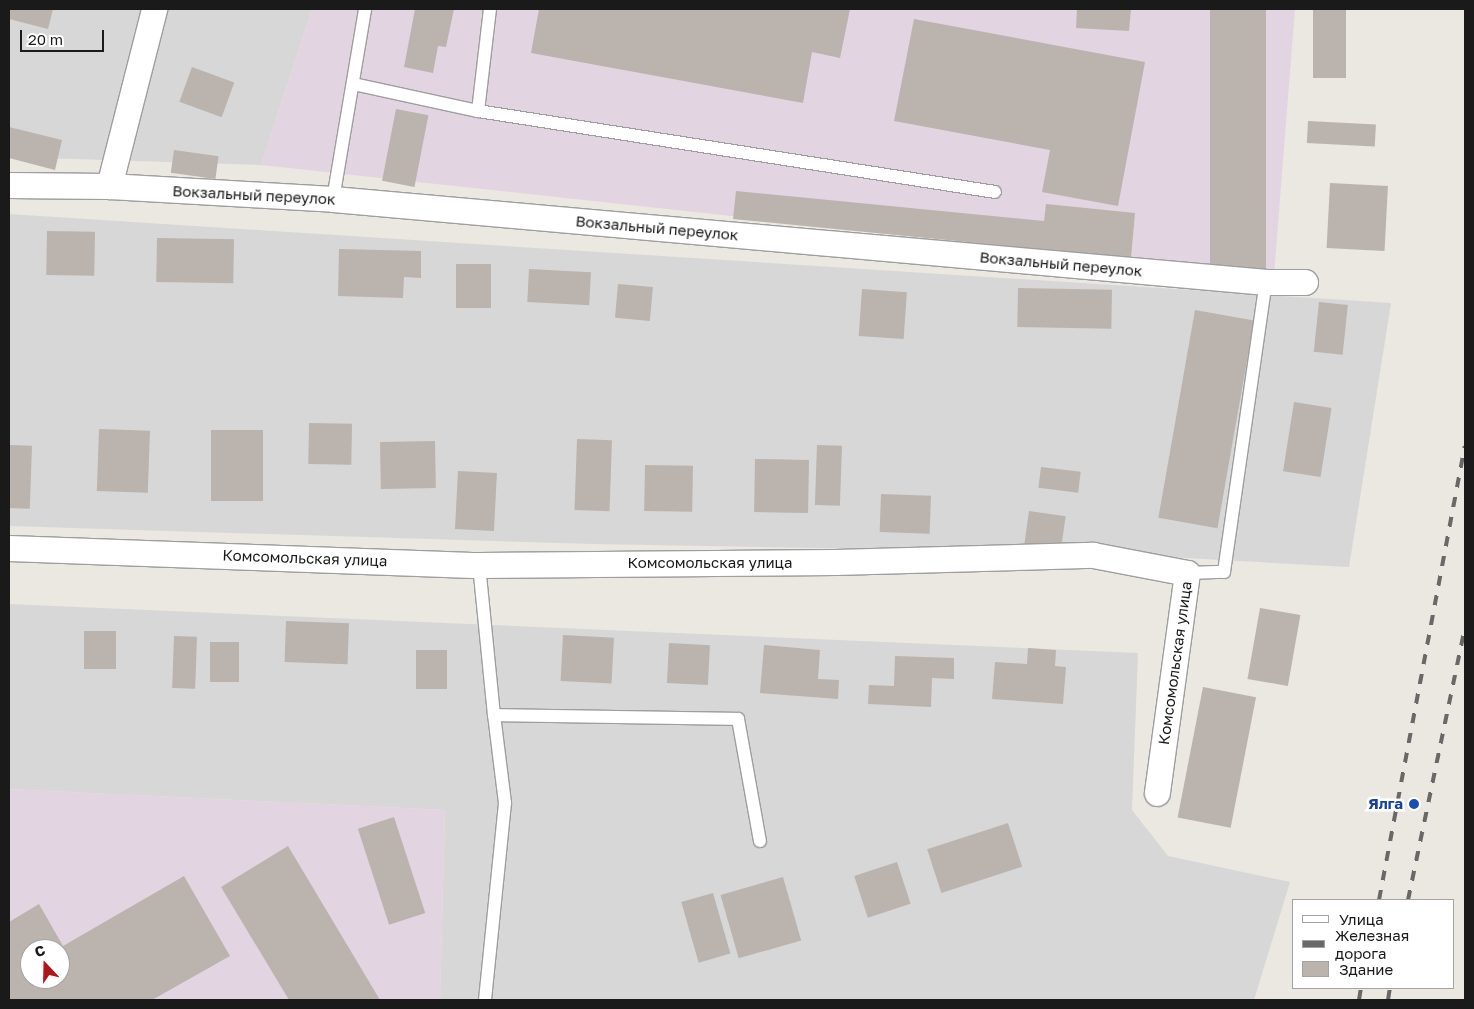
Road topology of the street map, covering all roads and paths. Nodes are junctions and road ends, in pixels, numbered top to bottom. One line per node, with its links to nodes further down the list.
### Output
1 (154, 9): 7 (street)
2 (365, 9): 4 (lane)
3 (490, 9): 5 (lane)
4 (353, 84): 5 (lane); 9 (lane)
5 (478, 111): 8 (lane)
6 (9, 185): 7 (street, Вокзальный переулок)
7 (109, 186): 9 (street, Вокзальный переулок)
8 (995, 192)
9 (333, 199): 10 (street, Вокзальный переулок)
10 (1266, 282): 11 (street, Вокзальный переулок); 14 (lane)
11 (1305, 282)
12 (9, 548): 13 (street, Комсомольская улица)
13 (479, 565): 14 (street, Комсомольская улица); 15 (lane)
14 (1187, 573): 16 (street, Комсомольская улица)
15 (494, 715): 17 (lane); 18 (lane)
16 (1157, 793)
17 (760, 841)
18 (485, 1000)

